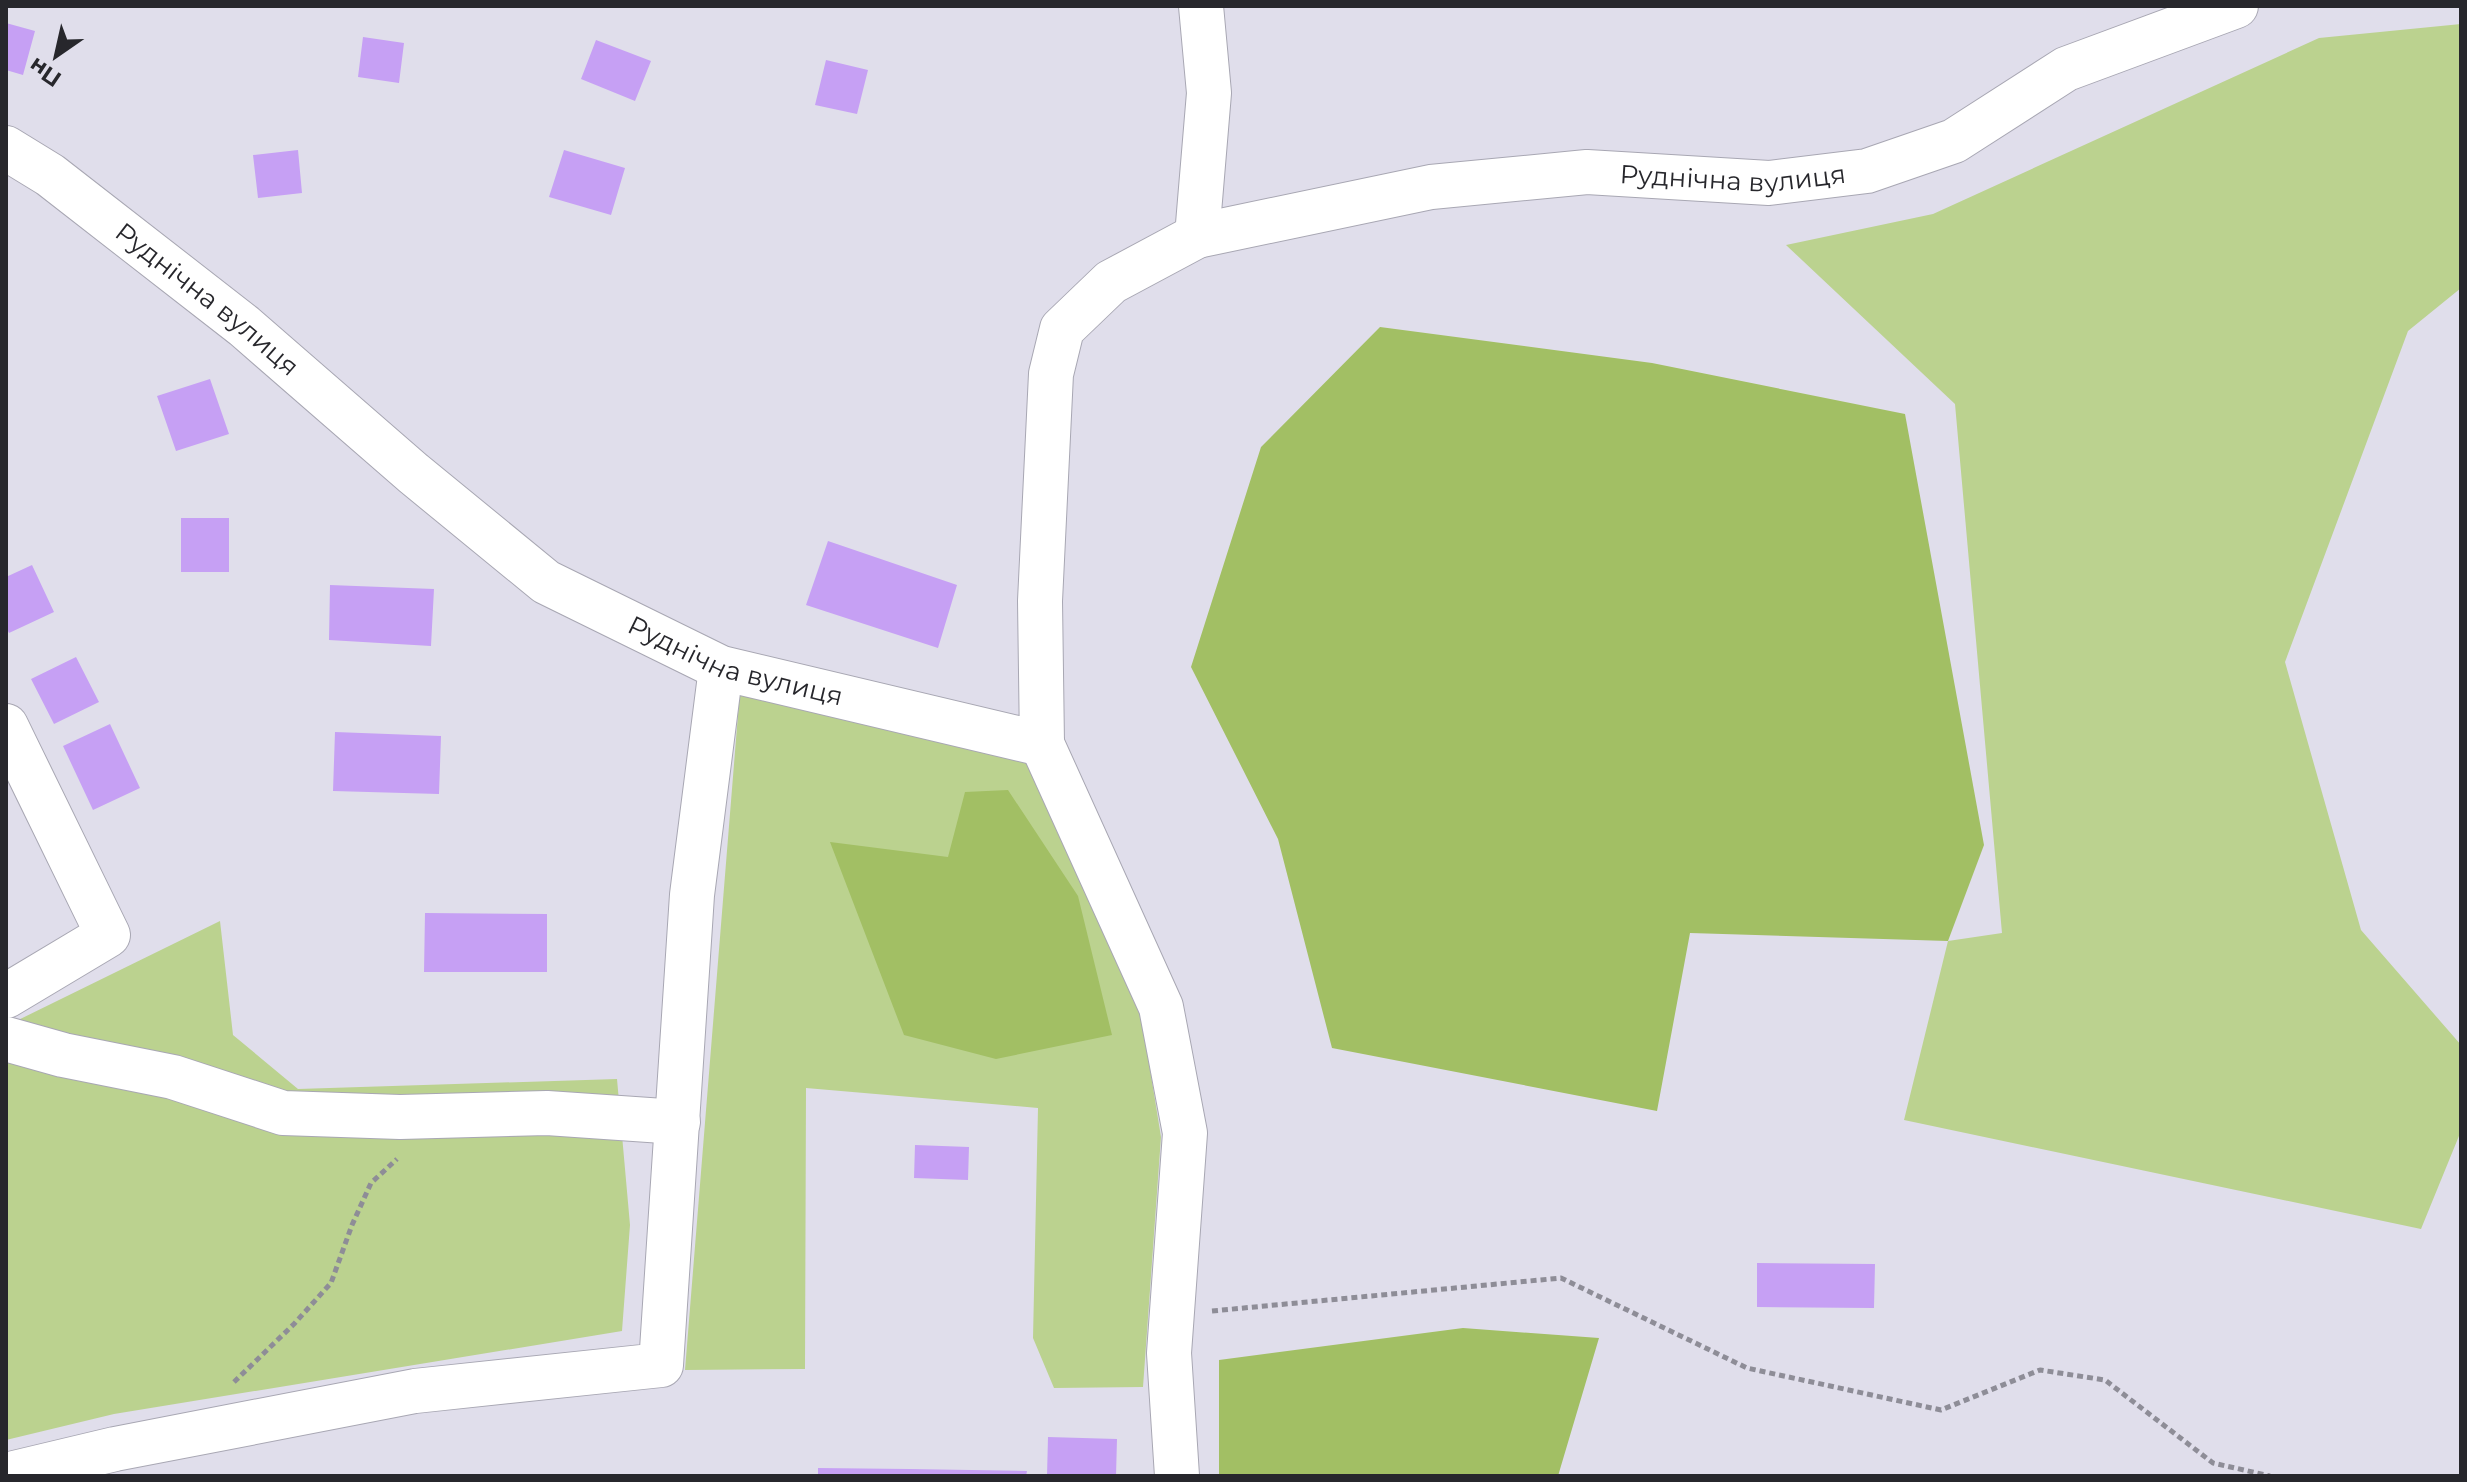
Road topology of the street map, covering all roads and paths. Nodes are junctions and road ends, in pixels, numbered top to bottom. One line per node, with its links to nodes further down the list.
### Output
1 (1201, 6): 4 (street)
2 (2236, 6): 4 (street, Руднічна вулиця)
3 (6, 148): 5 (street, Руднічна вулиця)
4 (1197, 236): 7 (street, Руднічна вулиця)
5 (721, 668): 7 (street, Руднічна вулиця); 10 (street)
6 (6, 726): 8 (street)
7 (1042, 744): 12 (street)
8 (6, 996)
9 (6, 1039): 10 (street)
10 (678, 1122): 14 (street)
11 (399, 1158): 13 (path)
12 (1171, 1314): 16 (street); 17 (path)
13 (228, 1387)
14 (118, 1462): 15 (street)
15 (6, 1475)
16 (1177, 1476)
17 (2270, 1476)

